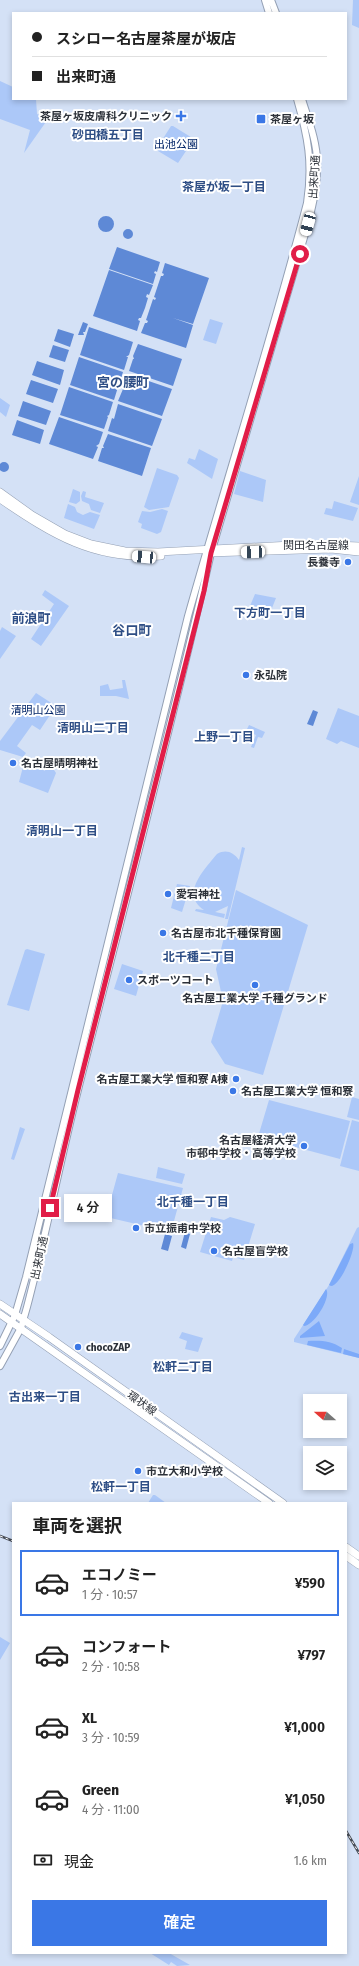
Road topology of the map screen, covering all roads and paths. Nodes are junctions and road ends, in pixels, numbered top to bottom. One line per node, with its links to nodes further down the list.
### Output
1 (265, 0): 3 (main road)
2 (272, 0): 4 (main road)
3 (269, 12)
4 (276, 12)
5 (298, 100): 10 (main road, 出来町通)
6 (302, 100): 10 (main road, 出来町通)
7 (0, 492): 10 (main road, 関田名古屋線)
8 (0, 498): 10 (main road, 関田名古屋線)
9 (359, 546): 10 (main road, 関田名古屋線)
10 (209, 551): 11 (main road, 関田名古屋線); 14 (main road, 出来町通); 15 (main road, 出来町通)
11 (359, 552)
12 (0, 1304): 14 (main road, 環状線)
13 (0, 1314): 16 (main road, 環状線)
14 (15, 1315): 15 (main road, 環状線); 16 (main road, 出来町通)
15 (24, 1319): 17 (main road, 出来町通); 21 (main road, 環状線)
16 (12, 1322): 17 (main road, 環状線); 18 (main road, 出来町通)
17 (21, 1328): 19 (main road, 出来町通); 20 (main road, 環状線)
18 (0, 1346)
19 (0, 1366)
20 (268, 1502)
21 (282, 1502)
22 (347, 1548): 23 (main road)
23 (359, 1556)
24 (347, 1557): 25 (main road)
25 (359, 1565)

